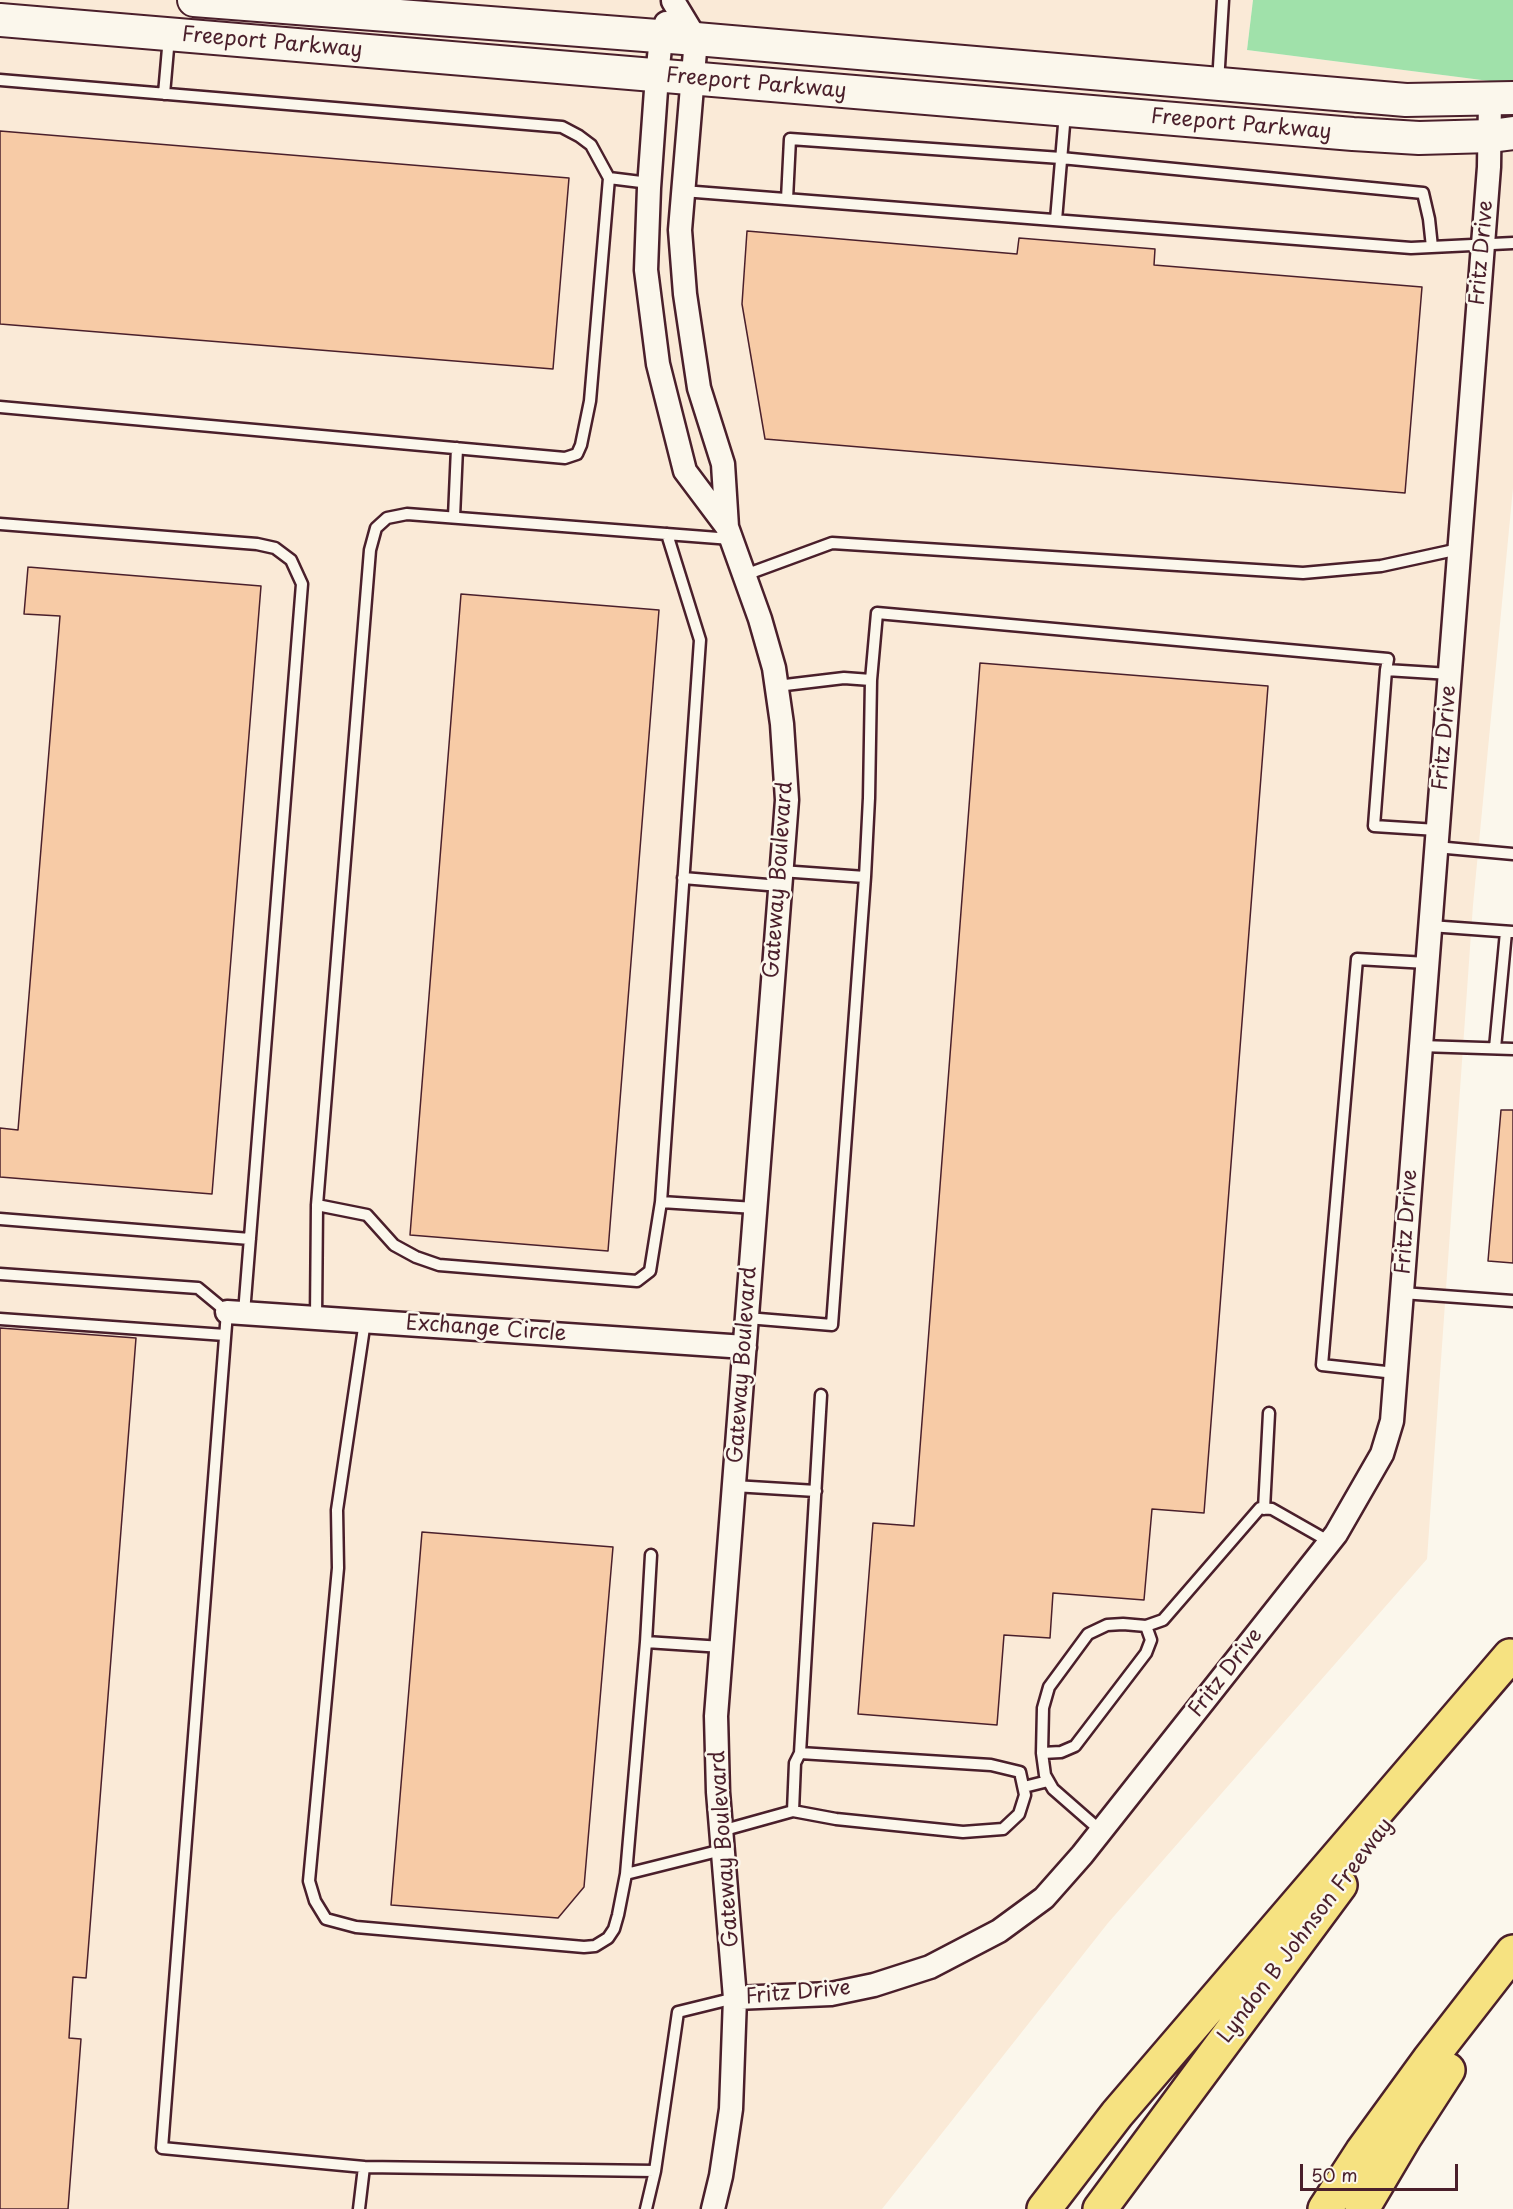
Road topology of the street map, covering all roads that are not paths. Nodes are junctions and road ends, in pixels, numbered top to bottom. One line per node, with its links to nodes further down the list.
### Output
1 (194, 0): 4 (main road, Freeport Parkway)
2 (673, 0): 7 (street, Gateway Boulevard); 8 (street, Gateway Boulevard)
3 (1223, 0): 12 (lane)
4 (262, 3): 7 (main road, Freeport Parkway)
5 (0, 20): 6 (main road, Freeport Parkway)
6 (170, 34): 9 (main road, Freeport Parkway); 13 (lane)
7 (661, 38): 8 (main road, Freeport Parkway); 9 (street, Gateway Boulevard)
8 (696, 39): 10 (street, Gateway Boulevard); 12 (main road, Freeport Parkway)
9 (657, 76): 10 (main road, Freeport Parkway); 19 (street, Gateway Boulevard)
10 (693, 79): 15 (main road, Freeport Parkway); 20 (street, Gateway Boulevard)
11 (0, 80): 13 (lane)
12 (1218, 83): 14 (main road, Freeport Parkway)
13 (164, 94): 18 (lane)
14 (1501, 99): 16 (street, Fritz Drive)
15 (1065, 110): 16 (main road, Freeport Parkway); 17 (lane)
16 (1502, 134): 24 (street, Fritz Drive)
17 (1061, 158): 21 (lane); 22 (lane); 25 (lane)
18 (609, 178): 19 (lane); 27 (lane)
19 (649, 183): 30 (street, Gateway Boulevard)
20 (683, 191): 21 (lane); 30 (street, Gateway Boulevard)
21 (787, 199): 22 (lane)
22 (1056, 220): 25 (lane)
23 (1513, 243): 24 (lane)
24 (1483, 245): 25 (lane); 32 (street, Fritz Drive)
25 (1432, 247)
26 (0, 407): 27 (lane)
27 (457, 448): 28 (lane)
28 (454, 517): 31 (lane); 50 (lane)
29 (0, 524): 53 (lane)
30 (729, 533): 31 (lane); 33 (street, Gateway Boulevard)
31 (666, 534): 41 (lane)
32 (1459, 549): 33 (lane); 35 (street, Fritz Drive)
33 (745, 575): 37 (street, Gateway Boulevard)
34 (1386, 670): 35 (lane); 36 (lane); 38 (lane)
35 (1450, 674): 38 (street, Fritz Drive)
36 (871, 680): 37 (lane); 40 (lane)
37 (777, 686): 42 (street, Gateway Boulevard)
38 (1437, 838): 39 (lane); 43 (street, Fritz Drive)
39 (1513, 854)
40 (865, 877): 42 (lane); 59 (lane)
41 (683, 878): 42 (lane); 49 (lane)
42 (781, 878): 51 (street, Gateway Boulevard)
43 (1430, 926): 44 (lane); 45 (street, Fritz Drive)
44 (1510, 932): 47 (lane)
45 (1427, 963): 46 (street, Fritz Drive); 64 (lane)
46 (1421, 1047): 47 (lane); 55 (street, Fritz Drive)
47 (1495, 1048): 48 (lane)
48 (1513, 1049)
49 (661, 1203): 50 (lane); 51 (lane)
50 (317, 1205): 58 (lane)
51 (755, 1208): 59 (street, Gateway Boulevard)
52 (0, 1219): 53 (lane)
53 (250, 1239): 57 (lane)
54 (0, 1274): 57 (lane)
55 (1402, 1293): 56 (lane); 64 (street, Fritz Drive)
56 (1513, 1301)
57 (236, 1312): 58 (street, Exchange Circle); 62 (lane)
58 (316, 1318): 61 (street, Exchange Circle)
59 (747, 1318): 63 (street, Gateway Boulevard)
60 (0, 1319): 62 (lane)
61 (365, 1321): 63 (street, Exchange Circle); 83 (lane)
62 (225, 1335): 87 (lane)
63 (745, 1347): 67 (street, Gateway Boulevard)
64 (1395, 1373): 70 (street, Fritz Drive)
65 (821, 1395): 68 (lane)
66 (1269, 1413): 69 (lane)
67 (734, 1486): 68 (lane); 74 (street, Gateway Boulevard)
68 (816, 1491): 76 (lane)
69 (1264, 1509): 70 (lane); 72 (lane)
70 (1330, 1542): 81 (street, Fritz Drive)
71 (651, 1555): 73 (lane)
72 (1146, 1626): 77 (lane); 77 (lane)
73 (646, 1642): 74 (lane); 83 (lane)
74 (722, 1647): 82 (street, Gateway Boulevard)
75 (1511, 1654): 92 (highway); 93 (highway, Lyndon B Johnson Freeway)
76 (800, 1753): 79 (lane); 80 (lane)
77 (1042, 1753): 78 (lane)
78 (1048, 1781): 79 (lane); 81 (lane)
79 (1024, 1787): 80 (lane)
80 (793, 1810): 82 (lane)
81 (1101, 1831): 86 (street, Fritz Drive)
82 (722, 1841): 83 (lane); 86 (street, Gateway Boulevard)
83 (626, 1874)
84 (1513, 1952): 94 (highway)
85 (1513, 1972): 95 (highway)
86 (735, 1998): 88 (lane); 91 (street, Gateway Boulevard)
87 (364, 2167): 88 (lane); 89 (lane)
88 (655, 2172): 90 (lane)
89 (359, 2209)
90 (646, 2209)
91 (713, 2209)
92 (1044, 2209)
93 (1100, 2209)
94 (1325, 2209)
95 (1362, 2209)

